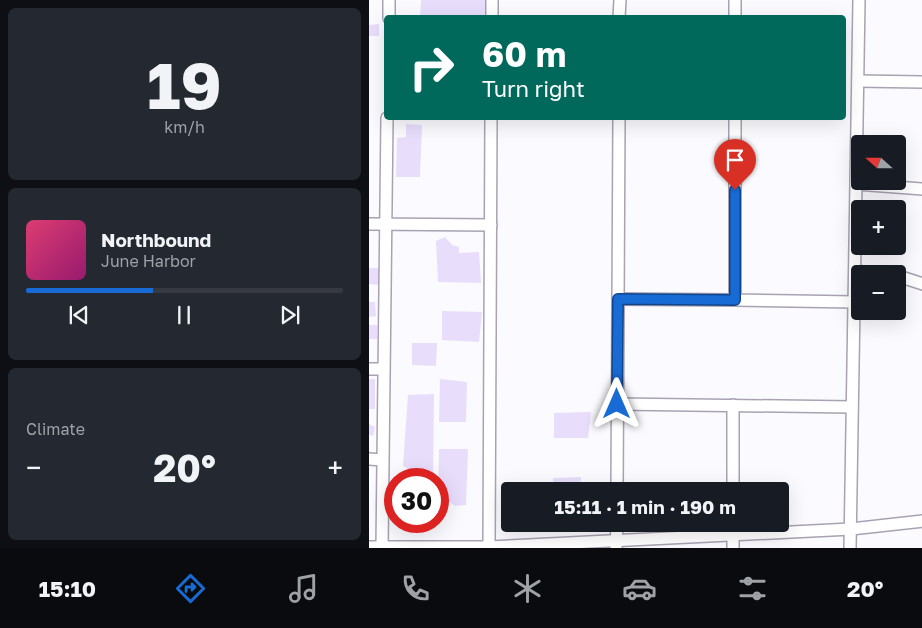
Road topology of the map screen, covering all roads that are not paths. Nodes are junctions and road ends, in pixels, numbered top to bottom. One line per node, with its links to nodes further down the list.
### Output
1 (389, 0): 6 (street)
2 (492, 0): 7 (street)
3 (619, 0): 8 (street)
4 (735, 0): 9 (street)
5 (859, 0): 10 (street)
6 (389, 15)
7 (492, 15)
8 (619, 15)
9 (735, 15)
10 (858, 81): 11 (street); 16 (street)
11 (922, 82)
12 (387, 120): 21 (street)
13 (491, 120): 22 (street)
14 (619, 120): 26 (street)
15 (735, 120): 27 (street)
16 (857, 135)
17 (907, 188): 18 (street)
18 (922, 189)
19 (856, 190): 23 (street)
20 (369, 224): 21 (street)
21 (385, 224): 22 (street); 31 (street)
22 (491, 225): 47 (street)
23 (855, 265)
24 (906, 279): 25 (street)
25 (922, 284)
26 (618, 299): 27 (street); 32 (street)
27 (735, 300): 28 (street)
28 (851, 302)
29 (854, 320): 34 (street)
30 (369, 369): 31 (street)
31 (383, 369): 36 (street)
32 (617, 404): 33 (street); 37 (street)
33 (733, 405): 34 (street); 38 (street)
34 (853, 407): 41 (street)
35 (369, 460): 36 (street)
36 (382, 460): 46 (street)
37 (617, 482)
38 (733, 482)
39 (922, 521): 41 (street)
40 (789, 529): 41 (street)
41 (851, 529): 49 (street)
42 (710, 532): 44 (street)
43 (733, 532): 48 (street)
44 (617, 544): 47 (street)
45 (369, 546): 46 (street)
46 (382, 547): 47 (street)
47 (489, 547)
48 (733, 548)
49 (850, 548)

